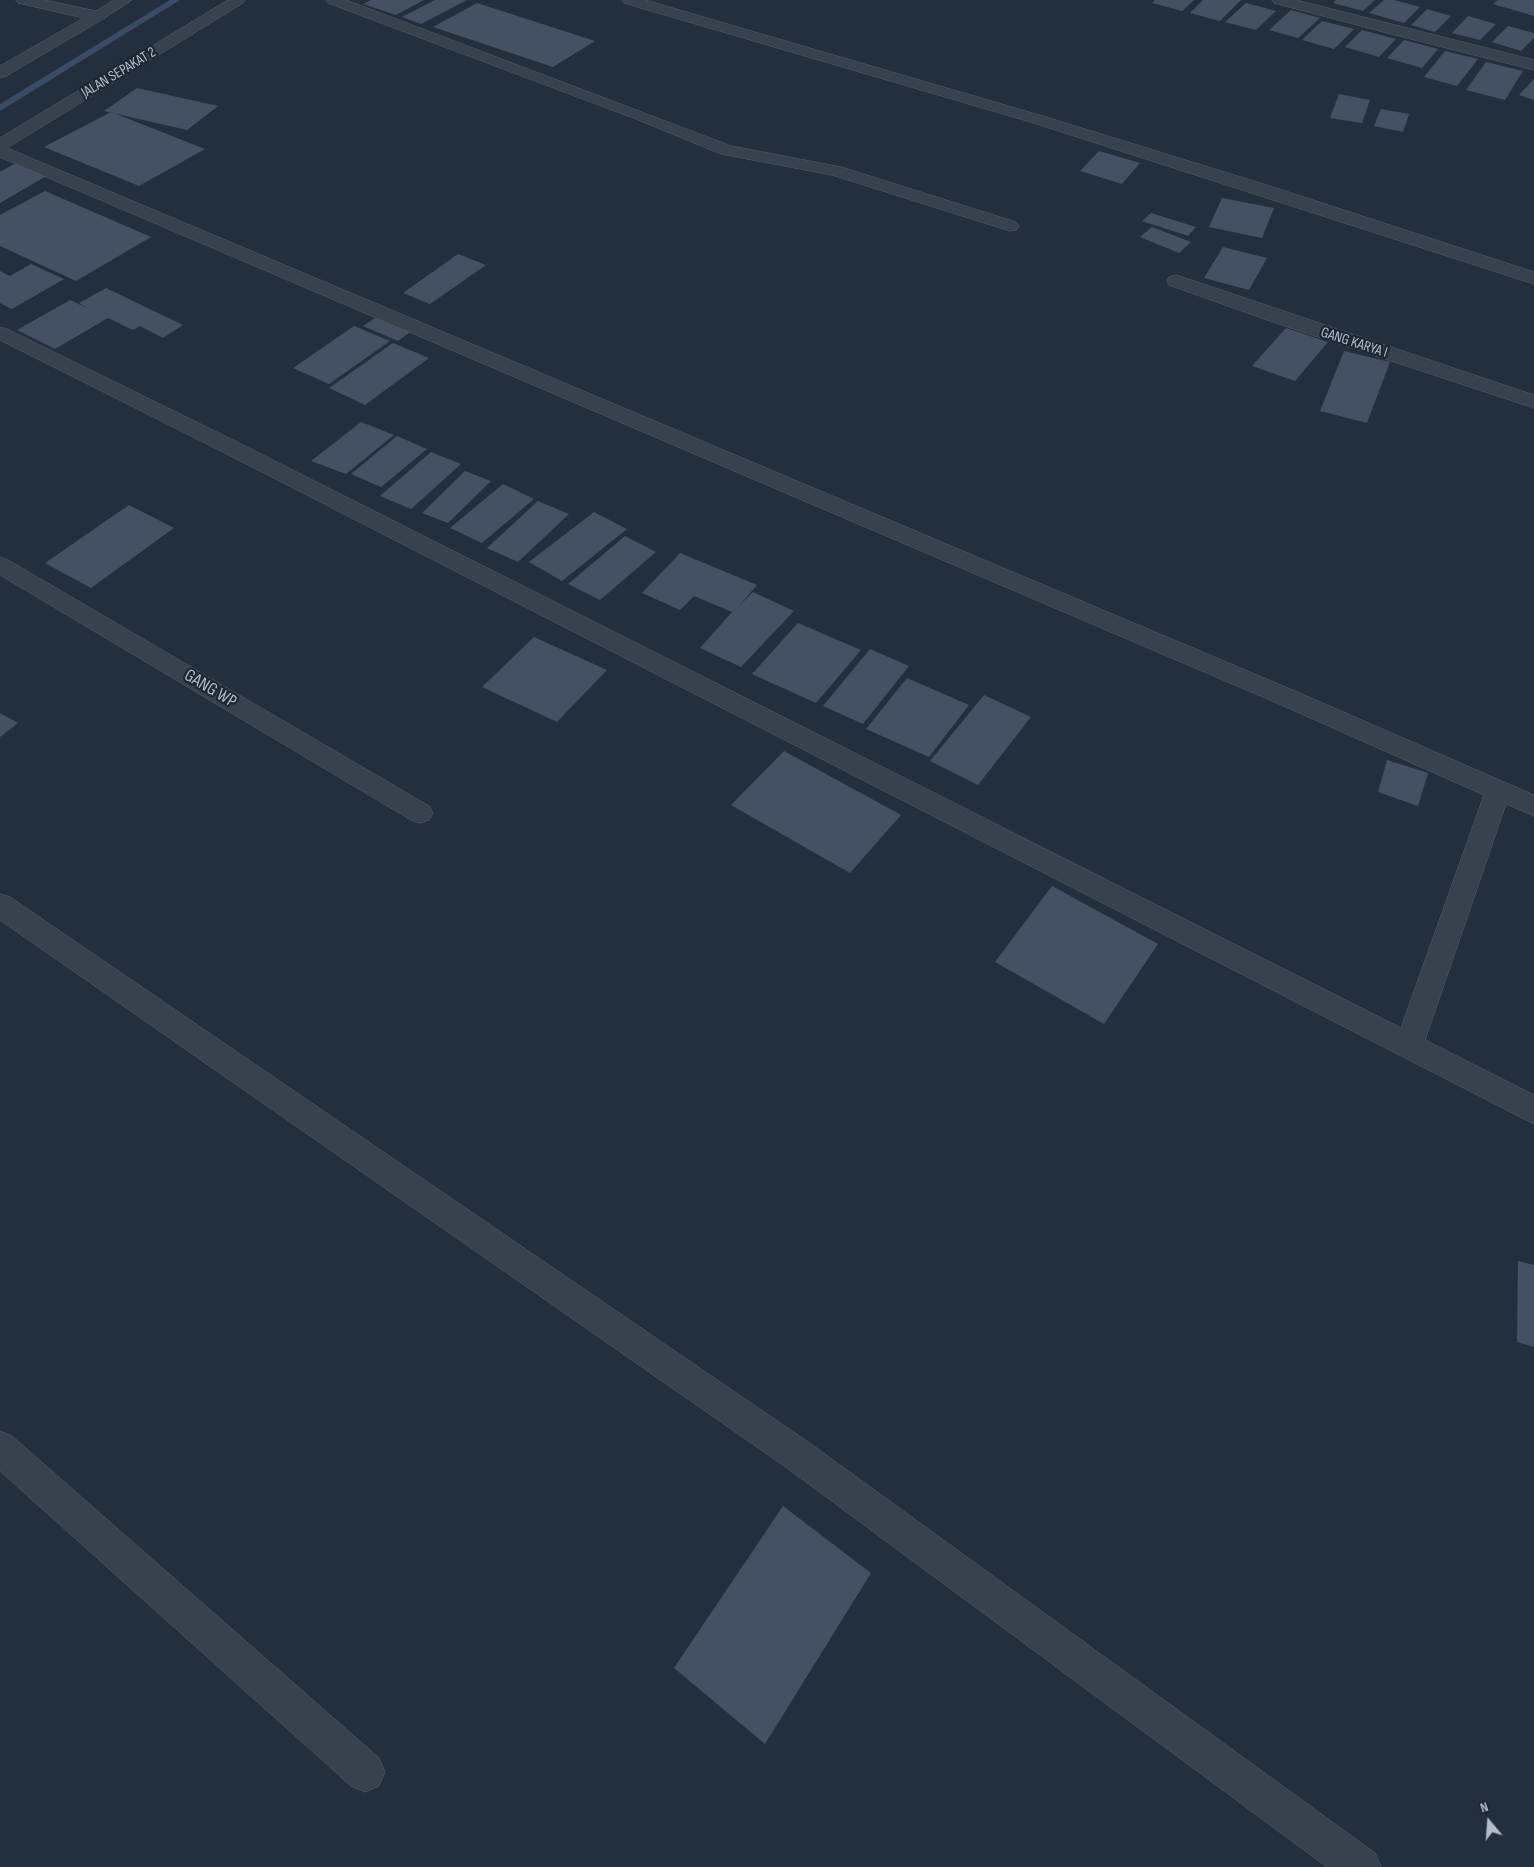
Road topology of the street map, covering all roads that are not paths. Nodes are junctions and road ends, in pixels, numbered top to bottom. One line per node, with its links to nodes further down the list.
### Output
1 (23, 0): 7 (street)
2 (125, 0): 7 (street)
3 (238, 0): 10 (street, JALAN SEPAKAT 2)
4 (333, 0): 12 (street)
5 (629, 0): 13 (street)
6 (1279, 0): 8 (street)
7 (98, 16): 9 (street)
8 (1534, 65)
9 (0, 73)
10 (0, 145)
11 (0, 151): 18 (street)
12 (1010, 226)
13 (1534, 278)
14 (1176, 281): 16 (street, GANG KARYA I)
15 (0, 333): 22 (street)
16 (1534, 402)
17 (0, 565): 20 (street, GANG WP)
18 (1498, 790): 19 (street); 22 (street)
19 (1534, 806)
20 (420, 813)
21 (0, 905): 26 (street)
22 (1408, 1046): 23 (street)
23 (1534, 1110)
24 (0, 1448): 25 (street)
25 (365, 1772)
26 (1361, 1867)

